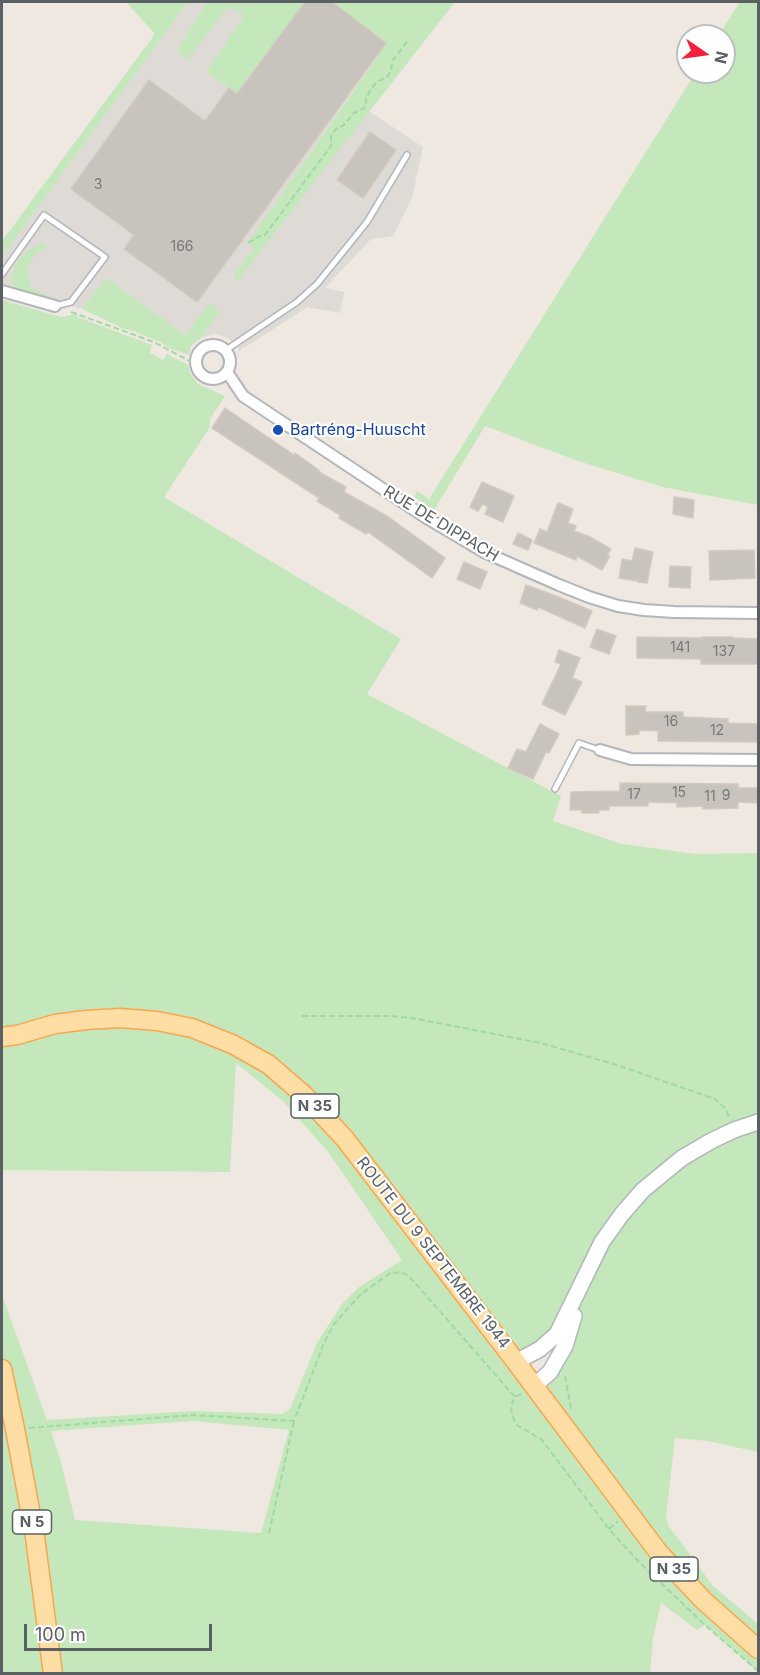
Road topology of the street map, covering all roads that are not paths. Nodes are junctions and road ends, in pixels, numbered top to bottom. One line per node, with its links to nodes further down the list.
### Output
1 (407, 155): 5 (lane)
2 (2, 274): 4 (lane)
3 (2, 291): 4 (street)
4 (55, 306)
5 (226, 351): 6 (street); 6 (street)
6 (227, 372): 7 (street, RUE DE DIPPACH)
7 (759, 613)
8 (600, 750): 9 (street); 10 (lane)
9 (759, 760)
10 (555, 789)
11 (6, 1039): 14 (main road, ROUTE DU 9 SEPTEMBRE 1944 / N 35)
12 (759, 1122): 13 (street)
13 (585, 1275): 14 (street); 16 (street)
14 (516, 1362): 16 (main road, ROUTE DU 9 SEPTEMBRE 1944 / N 35)
15 (2, 1370): 18 (main road, N 5)
16 (534, 1386): 17 (main road, ROUTE DU 9 SEPTEMBRE 1944 / N 35)
17 (759, 1649)
18 (53, 1674)

